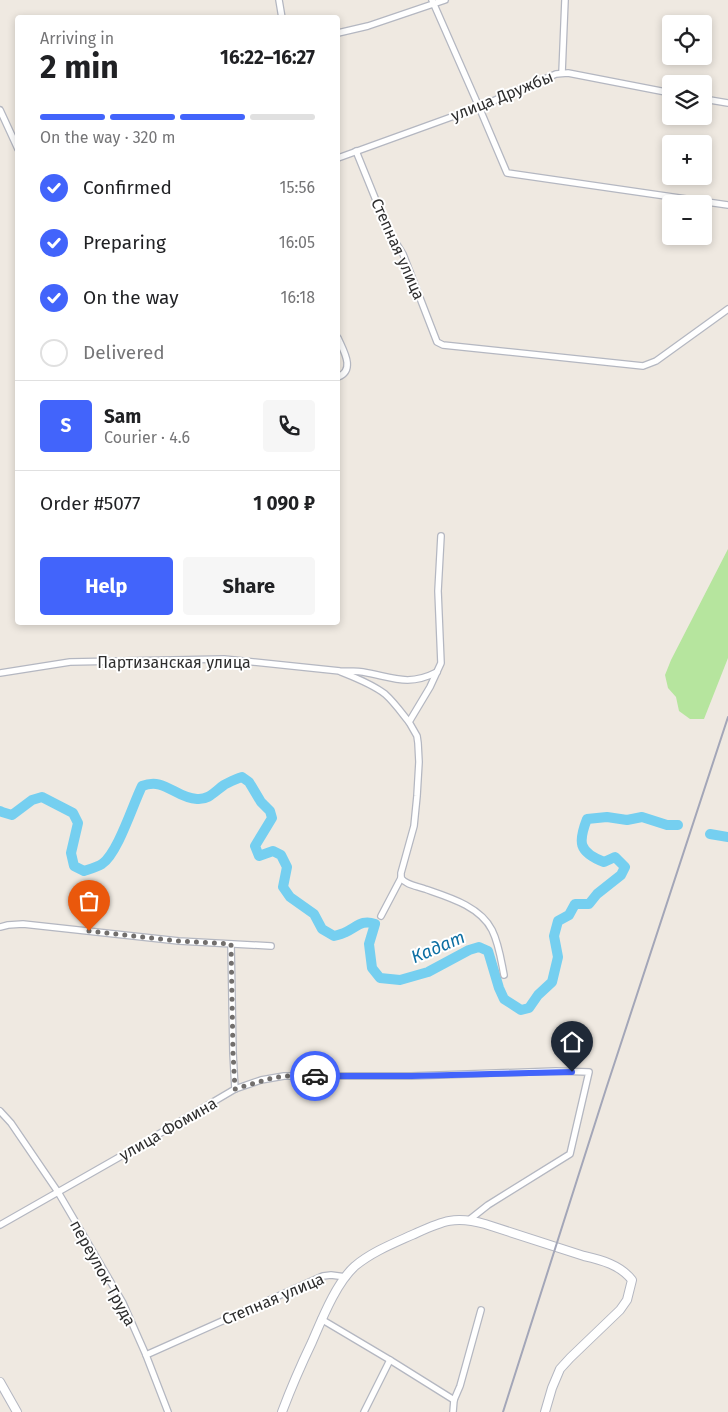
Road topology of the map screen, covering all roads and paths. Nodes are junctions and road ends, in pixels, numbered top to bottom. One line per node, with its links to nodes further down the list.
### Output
1 (279, 0): 5 (street)
2 (445, 0): 4 (street)
3 (565, 0): 7 (street)
4 (432, 2): 6 (street); 11 (street)
5 (282, 15)
6 (340, 33)
7 (562, 73): 8 (street, улица Дружбы); 11 (street, улица Дружбы)
8 (662, 91)
9 (712, 100): 10 (street)
10 (728, 103)
11 (479, 106): 14 (street, улица Дружбы); 16 (street)
12 (0, 110): 13 (street)
13 (15, 142)
14 (356, 151): 15 (street, улица Дружбы); 17 (street, Степная улица)
15 (340, 157)
16 (728, 205)
17 (728, 309)
18 (340, 343): 19 (street)
19 (340, 376)
20 (441, 536): 22 (street)
21 (340, 671): 22 (street, Партизанская улица); 23 (street, Партизанская улица); 24 (street)
22 (436, 672): 24 (street)
23 (0, 673)
24 (409, 722): 25 (street)
25 (401, 878): 26 (street); 30 (street)
26 (381, 916)
27 (0, 927): 28 (street)
28 (231, 944): 29 (street); 31 (street)
29 (271, 946)
30 (504, 975)
31 (235, 1089): 33 (street, улица Фомина); 34 (street, улица Фомина)
32 (0, 1111): 33 (street, переулок Труда)
33 (58, 1192): 35 (street, улица Фомина); 39 (street, переулок Труда)
34 (469, 1220): 36 (street, Степная улица); 48 (street, Степная улица)
35 (0, 1225)
36 (346, 1277): 38 (street); 39 (street, Степная улица)
37 (481, 1310): 42 (street)
38 (322, 1320): 40 (street); 45 (street)
39 (146, 1355): 44 (street)
40 (390, 1360): 42 (street); 46 (street)
41 (0, 1382): 43 (street)
42 (454, 1400): 47 (street)
43 (17, 1412)
44 (168, 1412)
45 (282, 1412)
46 (364, 1412)
47 (453, 1412)
48 (545, 1412)

